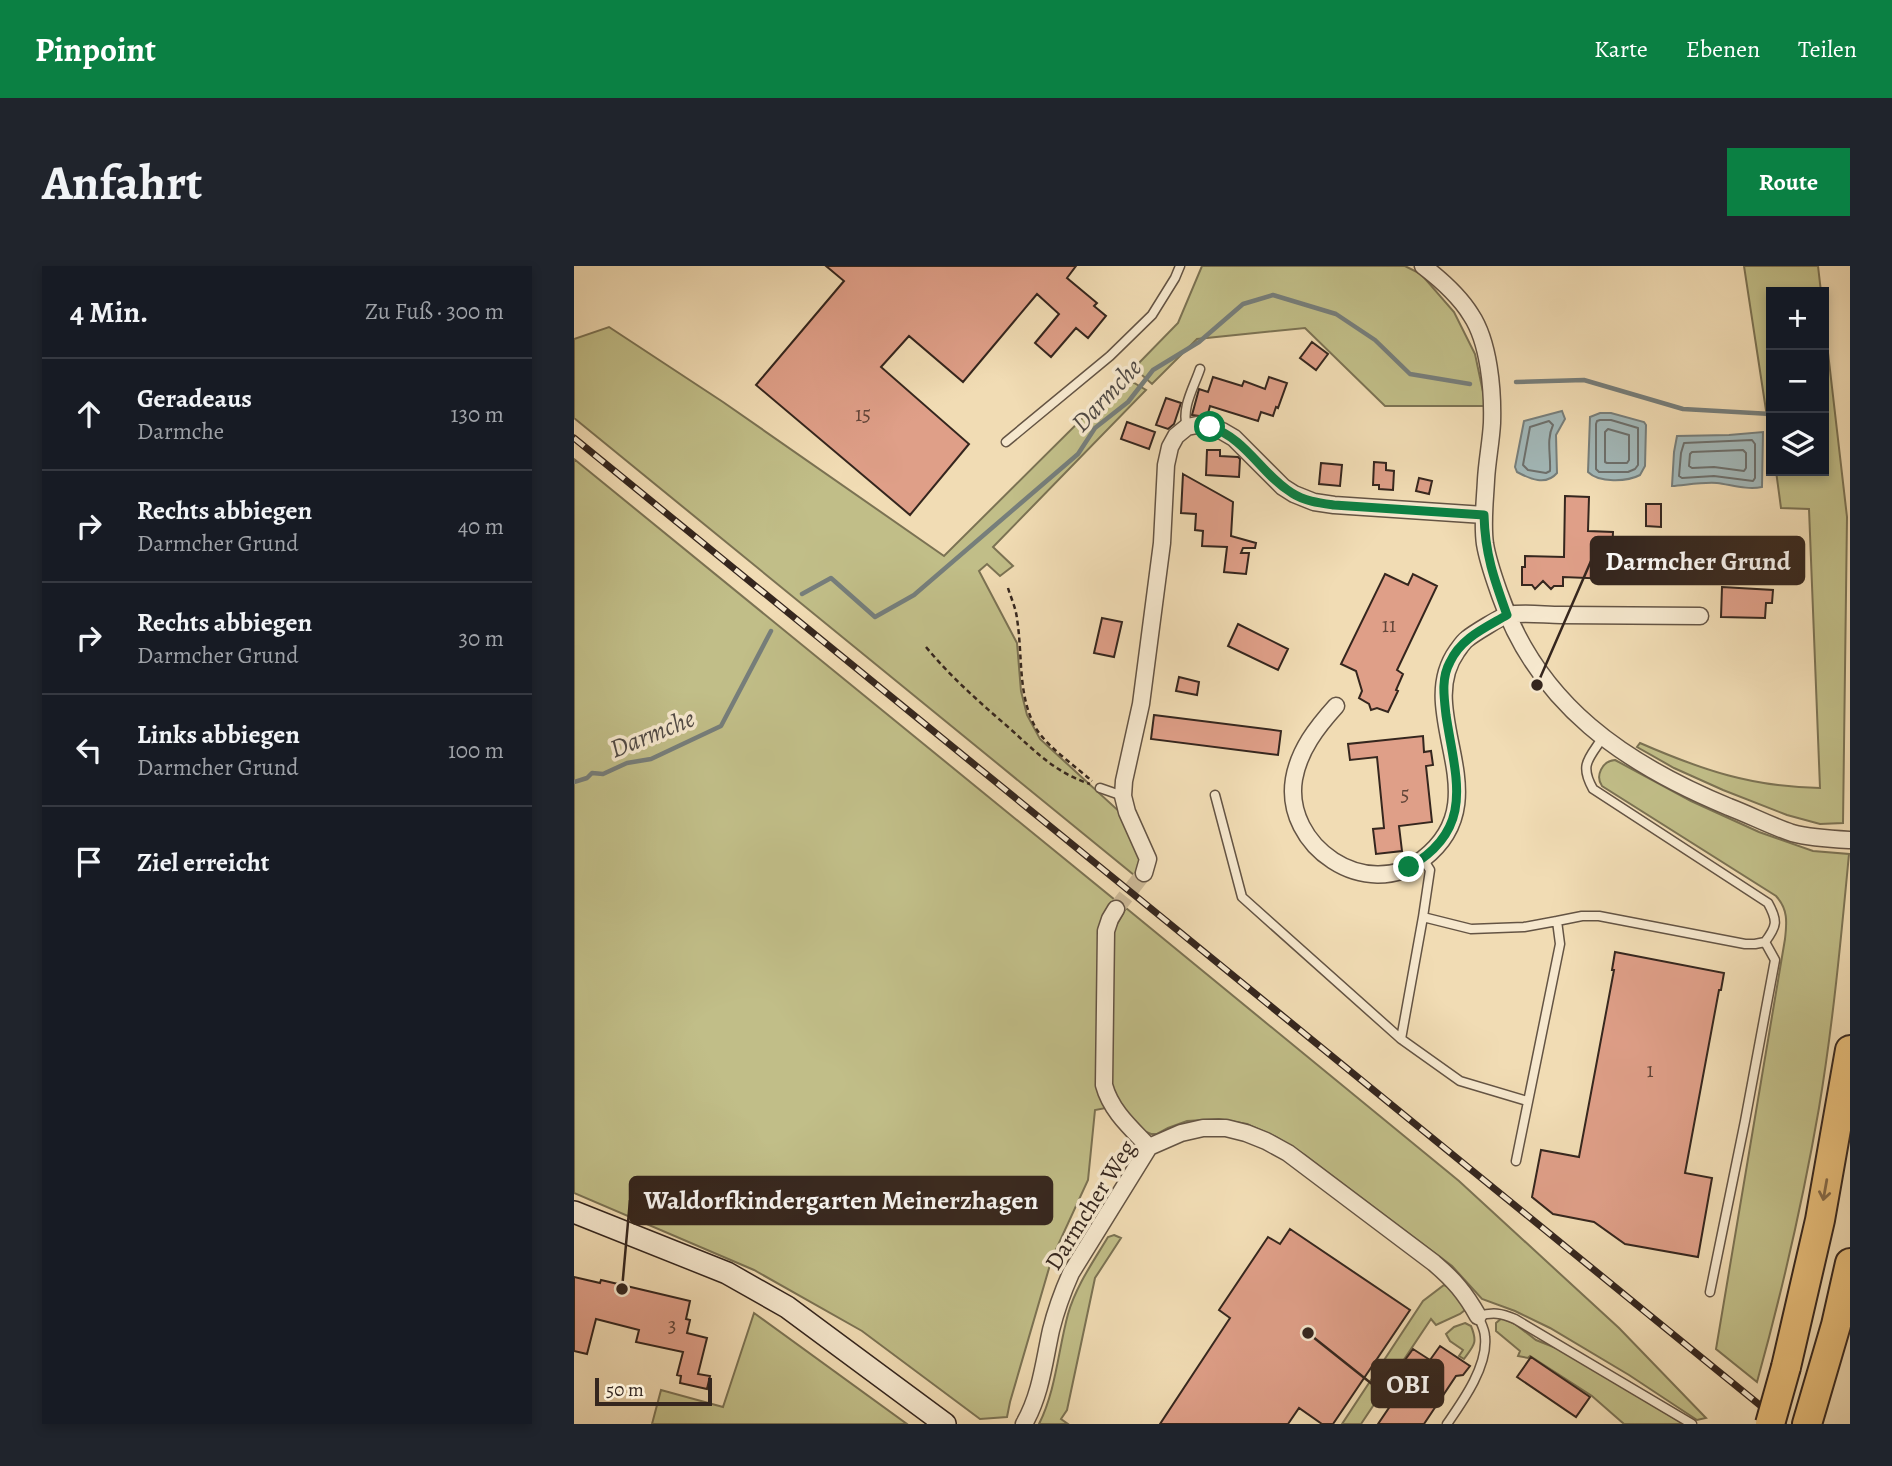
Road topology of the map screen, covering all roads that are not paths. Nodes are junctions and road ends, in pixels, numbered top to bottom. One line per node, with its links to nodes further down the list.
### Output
1 (1180, 266): 5 (lane)
2 (1423, 266): 6 (street)
3 (1200, 369): 4 (lane)
4 (1187, 427): 6 (street); 13 (street)
5 (1006, 442)
6 (1484, 515): 7 (street)
7 (1507, 615): 8 (street); 10 (street); 15 (street)
8 (1700, 616)
9 (1336, 706): 15 (street)
10 (1603, 737): 14 (street); 20 (lane)
11 (1100, 788): 13 (lane)
12 (1215, 794): 21 (lane)
13 (1123, 796): 16 (street)
14 (1850, 840)
15 (1423, 859): 18 (lane)
16 (1144, 873)
17 (1116, 909): 24 (street)
18 (1423, 917): 19 (lane); 21 (lane)
19 (1557, 921): 20 (lane); 23 (lane)
20 (1765, 942): 28 (lane)
21 (1401, 1039): 23 (lane)
22 (1850, 1050): 35 (highway, one-way to 35, bridge)
23 (1527, 1101): 25 (lane)
24 (1149, 1147): 29 (street, Darmcher Weg); 32 (street, Darmcher Weg)
25 (1517, 1161)
26 (574, 1212): 31 (main road)
27 (1850, 1263): 30 (highway)
28 (1710, 1292)
29 (1478, 1316): 33 (lane); 34 (lane)
30 (1818, 1390): 36 (highway); 37 (highway)
31 (945, 1424)
32 (1024, 1424)
33 (1447, 1424)
34 (1692, 1424)
35 (1770, 1424)
36 (1807, 1424)
37 (1812, 1424)

